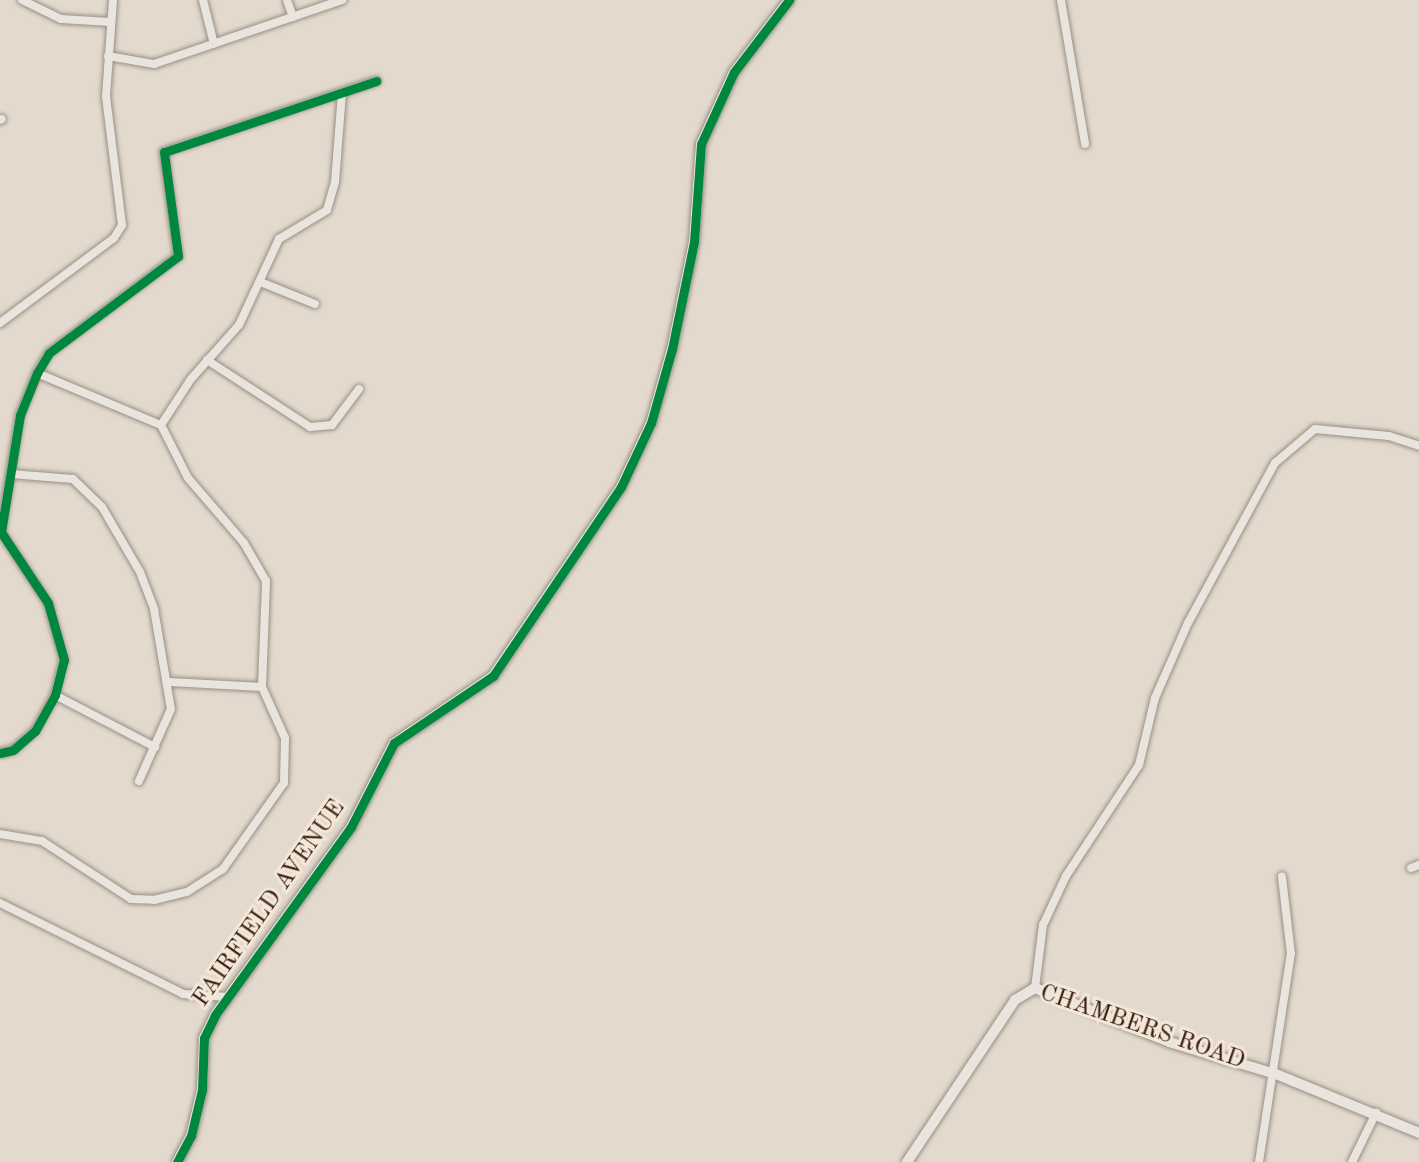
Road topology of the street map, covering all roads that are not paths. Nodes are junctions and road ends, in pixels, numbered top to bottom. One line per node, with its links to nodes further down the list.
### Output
1 (22, 0): 9 (street)
2 (112, 0): 9 (street)
3 (202, 0): 10 (street)
4 (287, 0): 8 (street)
5 (342, 0): 8 (street)
6 (789, 0): 34 (street, FAIRFIELD AVENUE)
7 (1061, 0): 14 (street)
8 (293, 17): 10 (street)
9 (110, 22): 11 (street)
10 (214, 44): 11 (street)
11 (108, 56): 17 (street)
12 (376, 81): 13 (street)
13 (342, 93): 15 (street); 19 (street)
14 (1085, 144)
15 (263, 283): 16 (street); 18 (street)
16 (315, 304)
17 (0, 323)
18 (207, 360): 20 (street); 21 (street)
19 (37, 373): 21 (street); 23 (street)
20 (359, 388)
21 (161, 425): 25 (street)
22 (1419, 446): 33 (street)
23 (11, 474): 24 (street); 26 (street)
24 (170, 682): 25 (street); 27 (street)
25 (262, 687): 30 (street)
26 (55, 695): 27 (street); 28 (street)
27 (155, 747): 29 (street)
28 (0, 753)
29 (139, 781)
30 (0, 834)
31 (1282, 877): 35 (street)
32 (0, 903): 34 (street)
33 (1035, 988): 35 (street, CHAMBERS ROAD); 39 (street, CHAMBERS ROAD)
34 (228, 997): 38 (street, FAIRFIELD AVENUE)
35 (1276, 1074): 36 (street, CHAMBERS ROAD); 40 (street)
36 (1376, 1113): 37 (street, CHAMBERS ROAD); 41 (street)
37 (1419, 1133)
38 (177, 1162)
39 (907, 1162)
40 (1258, 1162)
41 (1352, 1162)

